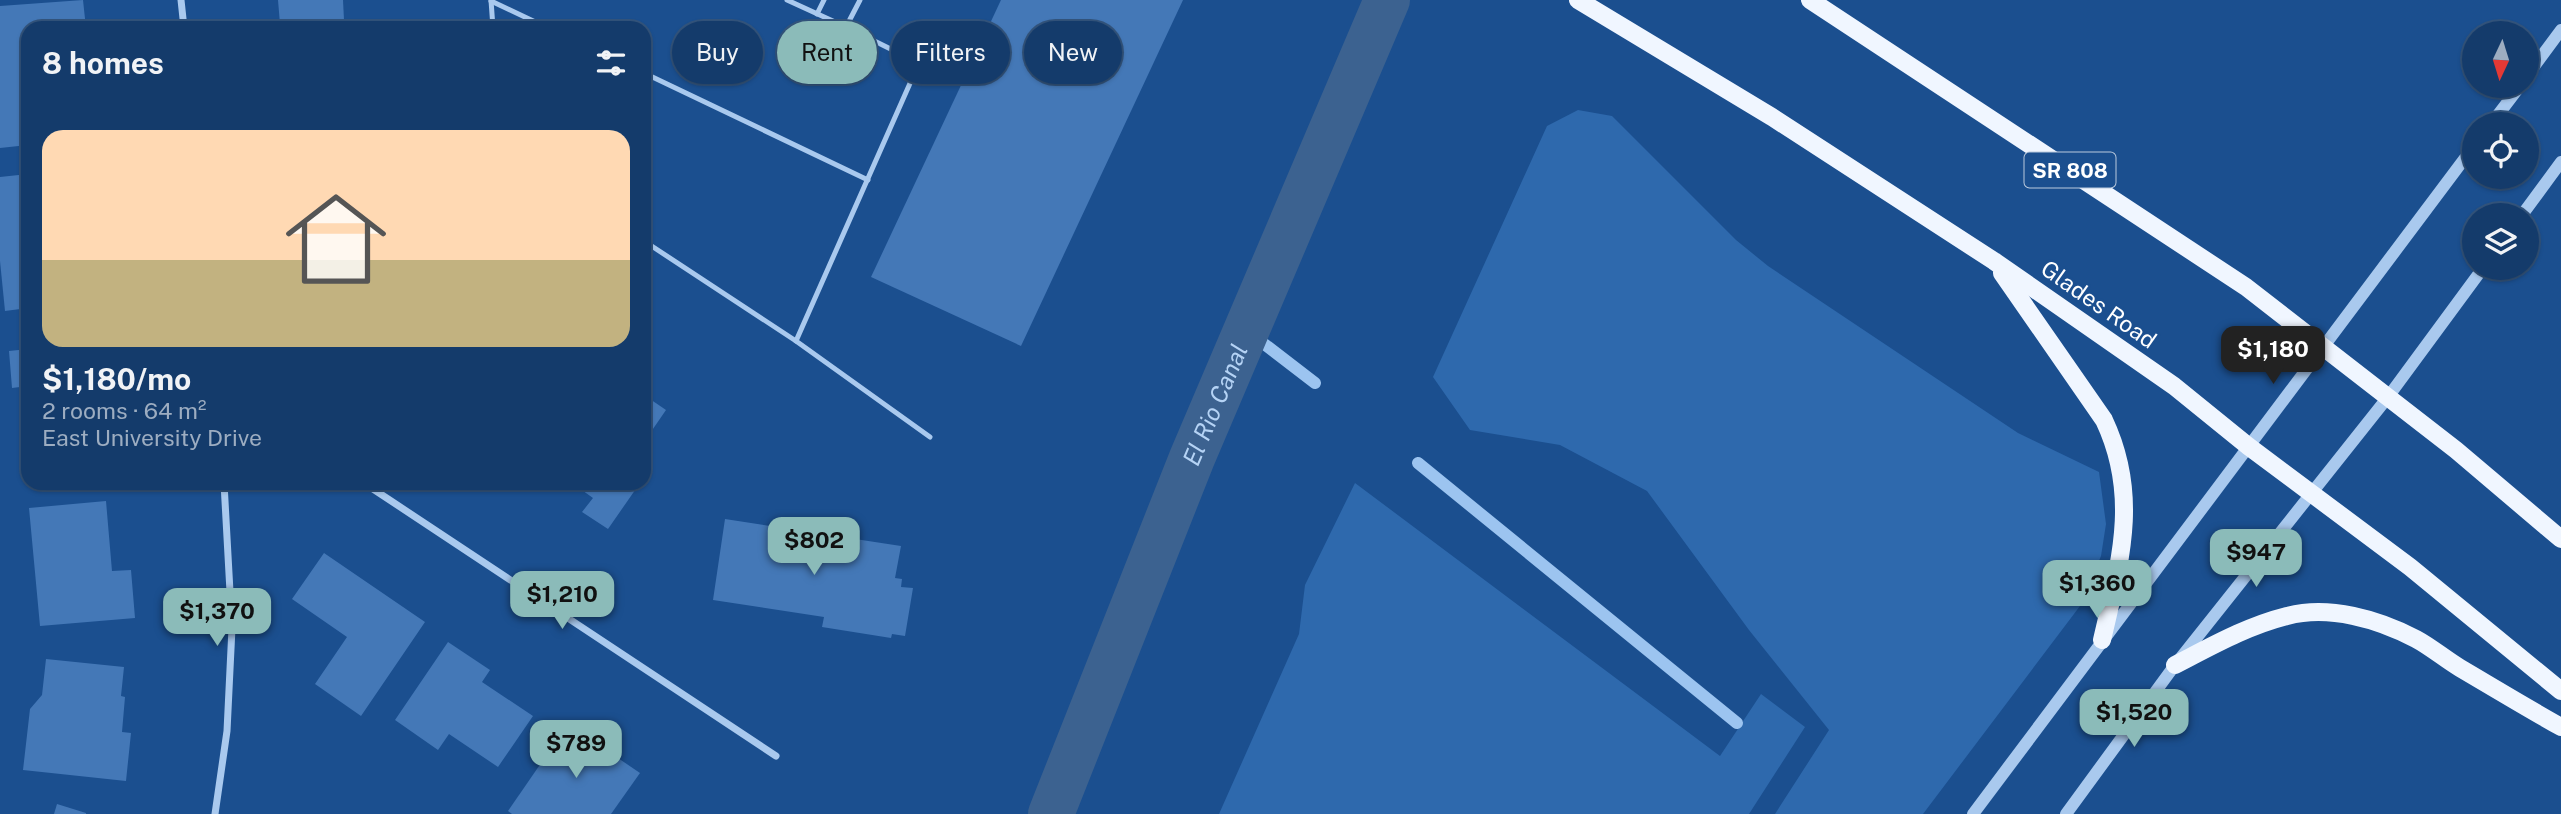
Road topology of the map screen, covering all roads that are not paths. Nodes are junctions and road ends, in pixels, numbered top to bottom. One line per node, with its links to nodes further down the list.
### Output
1 (181, 0): 9 (street)
2 (787, 0): 8 (lane)
3 (824, 0): 8 (lane)
4 (860, 0): 13 (lane)
5 (1811, 0): 28 (main road, SR 808)
6 (491, 1): 10 (lane); 11 (lane)
7 (1583, 3): 25 (main road, Glades Road)
8 (817, 14): 12 (lane)
9 (183, 21)
10 (492, 21)
11 (533, 21)
12 (833, 21)
13 (849, 21)
14 (2561, 30): 16 (street)
15 (877, 42): 22 (lane)
16 (2539, 60)
17 (651, 77): 22 (lane)
18 (2511, 98): 19 (street)
19 (2500, 112)
20 (2462, 162): 28 (street)
21 (2561, 162): 23 (street)
22 (868, 180): 27 (lane)
23 (2531, 203)
24 (651, 246): 27 (lane)
25 (1994, 261): 31 (main road, Glades Road); 36 (main road)
26 (2474, 280): 29 (street)
27 (796, 341): 30 (lane)
28 (2324, 347): 29 (main road, SR 808); 31 (street)
29 (2388, 397): 34 (street); 35 (main road, SR 808)
30 (930, 437)
31 (2248, 446): 34 (main road, Glades Road); 36 (street)
32 (224, 490): 41 (street)
33 (375, 490): 40 (street)
34 (2311, 493): 37 (street); 38 (main road, Glades Road)
35 (2561, 539)
36 (2102, 640): 42 (street)
37 (2175, 664): 39 (main road); 43 (street)
38 (2561, 691)
39 (2561, 727)
40 (776, 756)
41 (215, 814)
42 (1973, 814)
43 (2066, 814)

